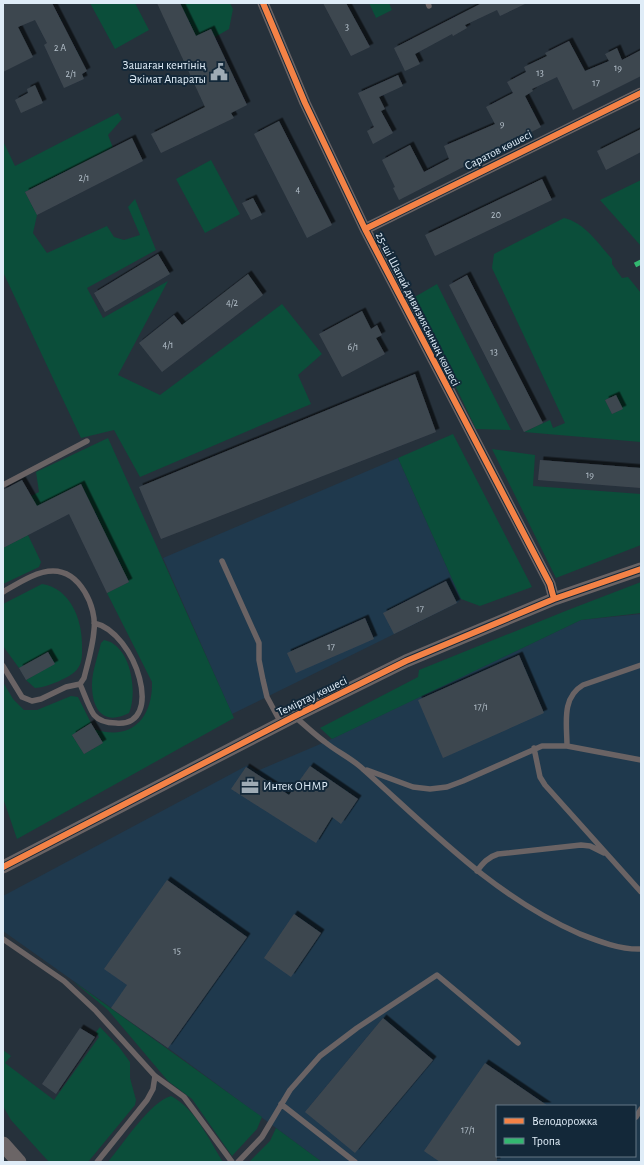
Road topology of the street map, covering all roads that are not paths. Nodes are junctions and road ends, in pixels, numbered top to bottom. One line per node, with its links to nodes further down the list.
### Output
1 (263, 3): 3 (street, 25-ші Шапай дивизиясының көшесі)
2 (641, 92): 3 (street, Саратов көшесі)
3 (365, 229): 9 (street, 25-ші Шапай дивизиясының көшесі)
4 (87, 442): 5 (lane)
5 (3, 484)
6 (222, 561): 15 (lane)
7 (641, 569): 9 (street, Теміртау көшесі)
8 (3, 592): 10 (lane)
9 (554, 599): 14 (street, Теміртау көшесі)
10 (94, 623): 13 (lane); 13 (lane)
11 (641, 665): 16 (lane)
12 (3, 666): 13 (lane)
13 (80, 684)
14 (295, 716): 15 (street, Теміртау көшесі); 19 (lane)
15 (281, 724): 21 (street, Теміртау көшесі)
16 (567, 746): 17 (lane); 18 (lane)
17 (534, 748): 19 (lane); 20 (lane)
18 (641, 760)
19 (363, 768): 22 (lane)
20 (609, 857): 22 (lane); 23 (lane)
21 (3, 867)
22 (477, 871): 25 (lane)
23 (641, 892)
24 (3, 939): 27 (lane)
25 (641, 949)
26 (518, 1043): 28 (lane)
27 (155, 1076): 33 (lane); 34 (lane)
28 (280, 1104): 35 (lane); 36 (lane)
29 (641, 1109): 30 (lane)
30 (636, 1117)
31 (3, 1144): 32 (main road)
32 (19, 1162)
33 (97, 1162)
34 (232, 1162)
35 (238, 1162)
36 (355, 1162)

